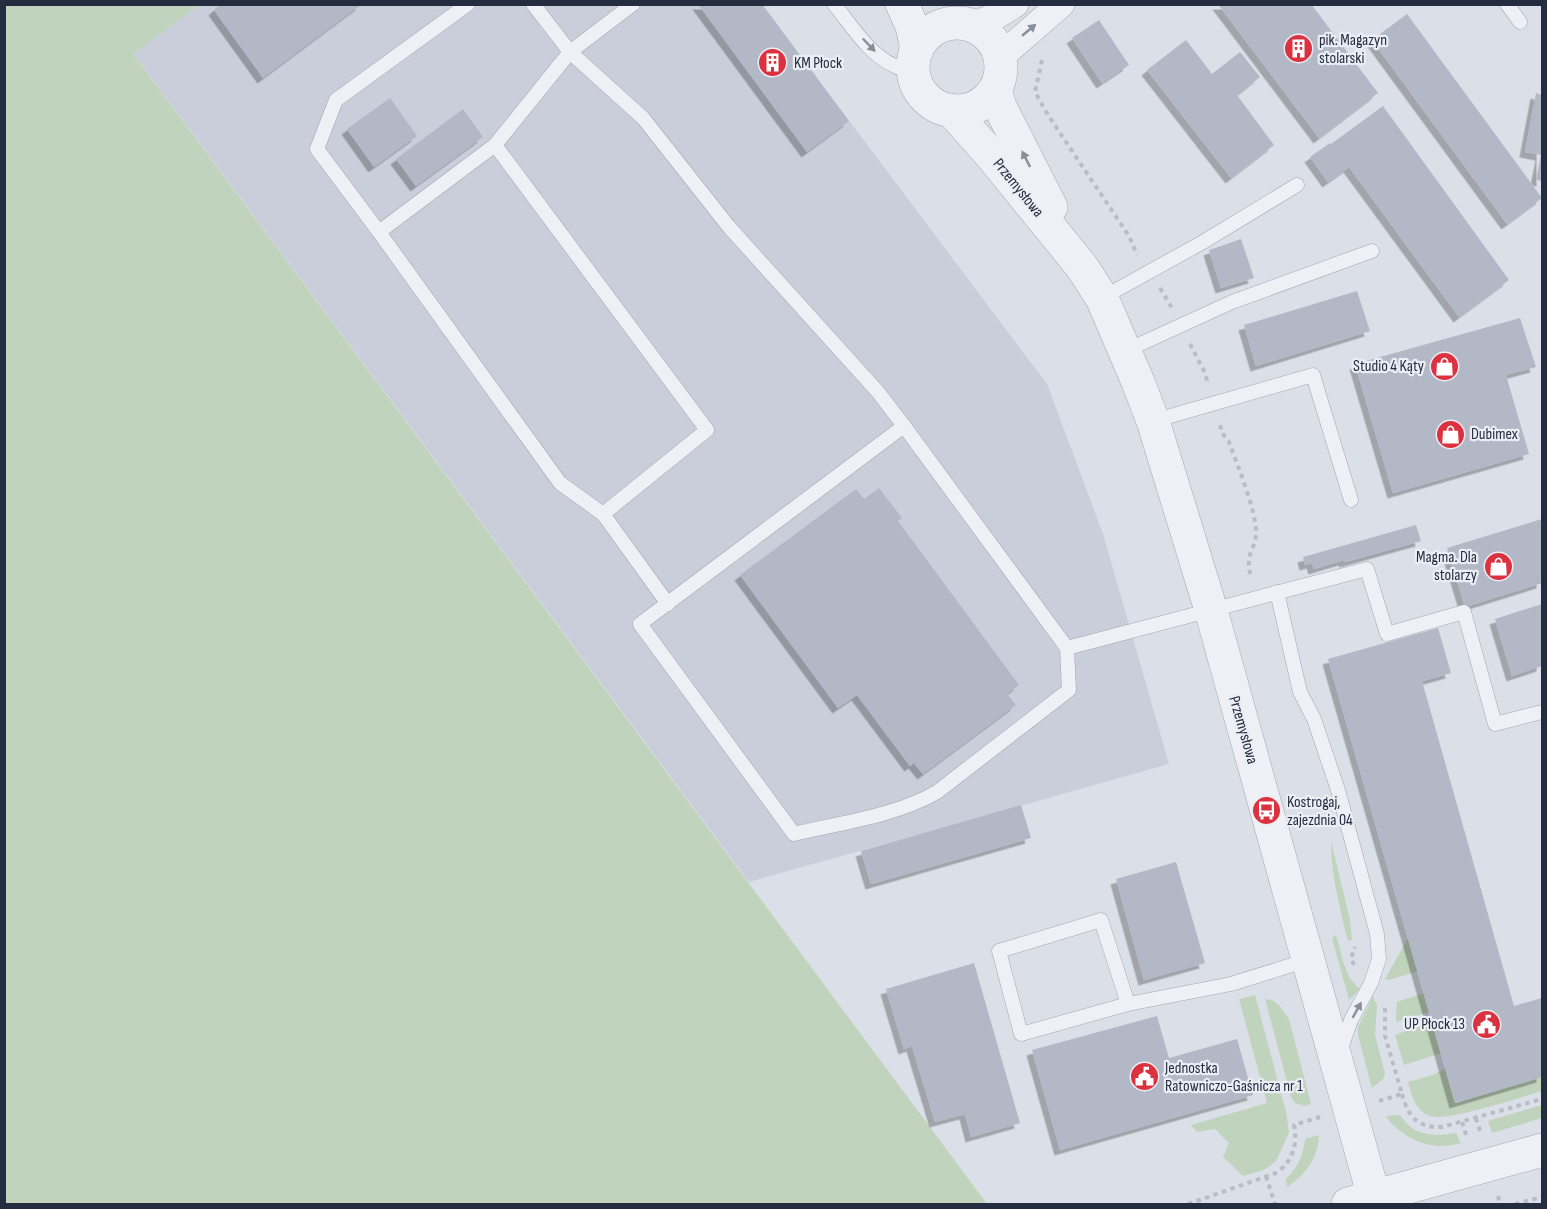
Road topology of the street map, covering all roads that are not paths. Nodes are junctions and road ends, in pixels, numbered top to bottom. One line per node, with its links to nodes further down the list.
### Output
1 (468, 4): 18 (lane)
2 (533, 4): 11 (lane)
3 (633, 4): 11 (lane)
4 (834, 4): 13 (lane, one-way to 13)
5 (902, 4): 13 (street)
6 (1015, 4): 9 (street)
7 (1061, 4): 12 (street, one-way to 7)
8 (1507, 4): 10 (lane)
9 (956, 18): 12 (street); 13 (street)
10 (1520, 22)
11 (570, 52): 16 (lane); 24 (lane)
12 (1000, 57): 14 (street)
13 (915, 61): 15 (street)
14 (995, 89): 15 (street); 20 (street, Przemysłowa, one-way to 14)
15 (951, 110): 20 (street, Przemysłowa)
16 (495, 145): 18 (lane); 26 (lane)
17 (1297, 185): 21 (lane)
18 (379, 232): 26 (lane)
19 (1372, 251): 22 (lane)
20 (1082, 267): 21 (street, Przemysłowa)
21 (1102, 298): 22 (street, Przemysłowa)
22 (1125, 351): 23 (street, Przemysłowa)
23 (1153, 421): 25 (lane); 29 (street, Przemysłowa)
24 (904, 426): 28 (lane); 30 (lane)
25 (1351, 500)
26 (603, 514): 28 (lane)
27 (1278, 592): 29 (lane); 31 (lane); 34 (lane, one-way to 27)
28 (668, 604): 30 (lane)
29 (1211, 610): 30 (lane); 32 (street, Przemysłowa)
30 (1067, 648)
31 (1542, 712)
32 (1308, 960): 33 (lane); 34 (street, Przemysłowa)
33 (1128, 1004): 33 (lane)
34 (1337, 1062): 36 (street, Przemysłowa)
35 (1542, 1150): 36 (street)
36 (1366, 1202)

